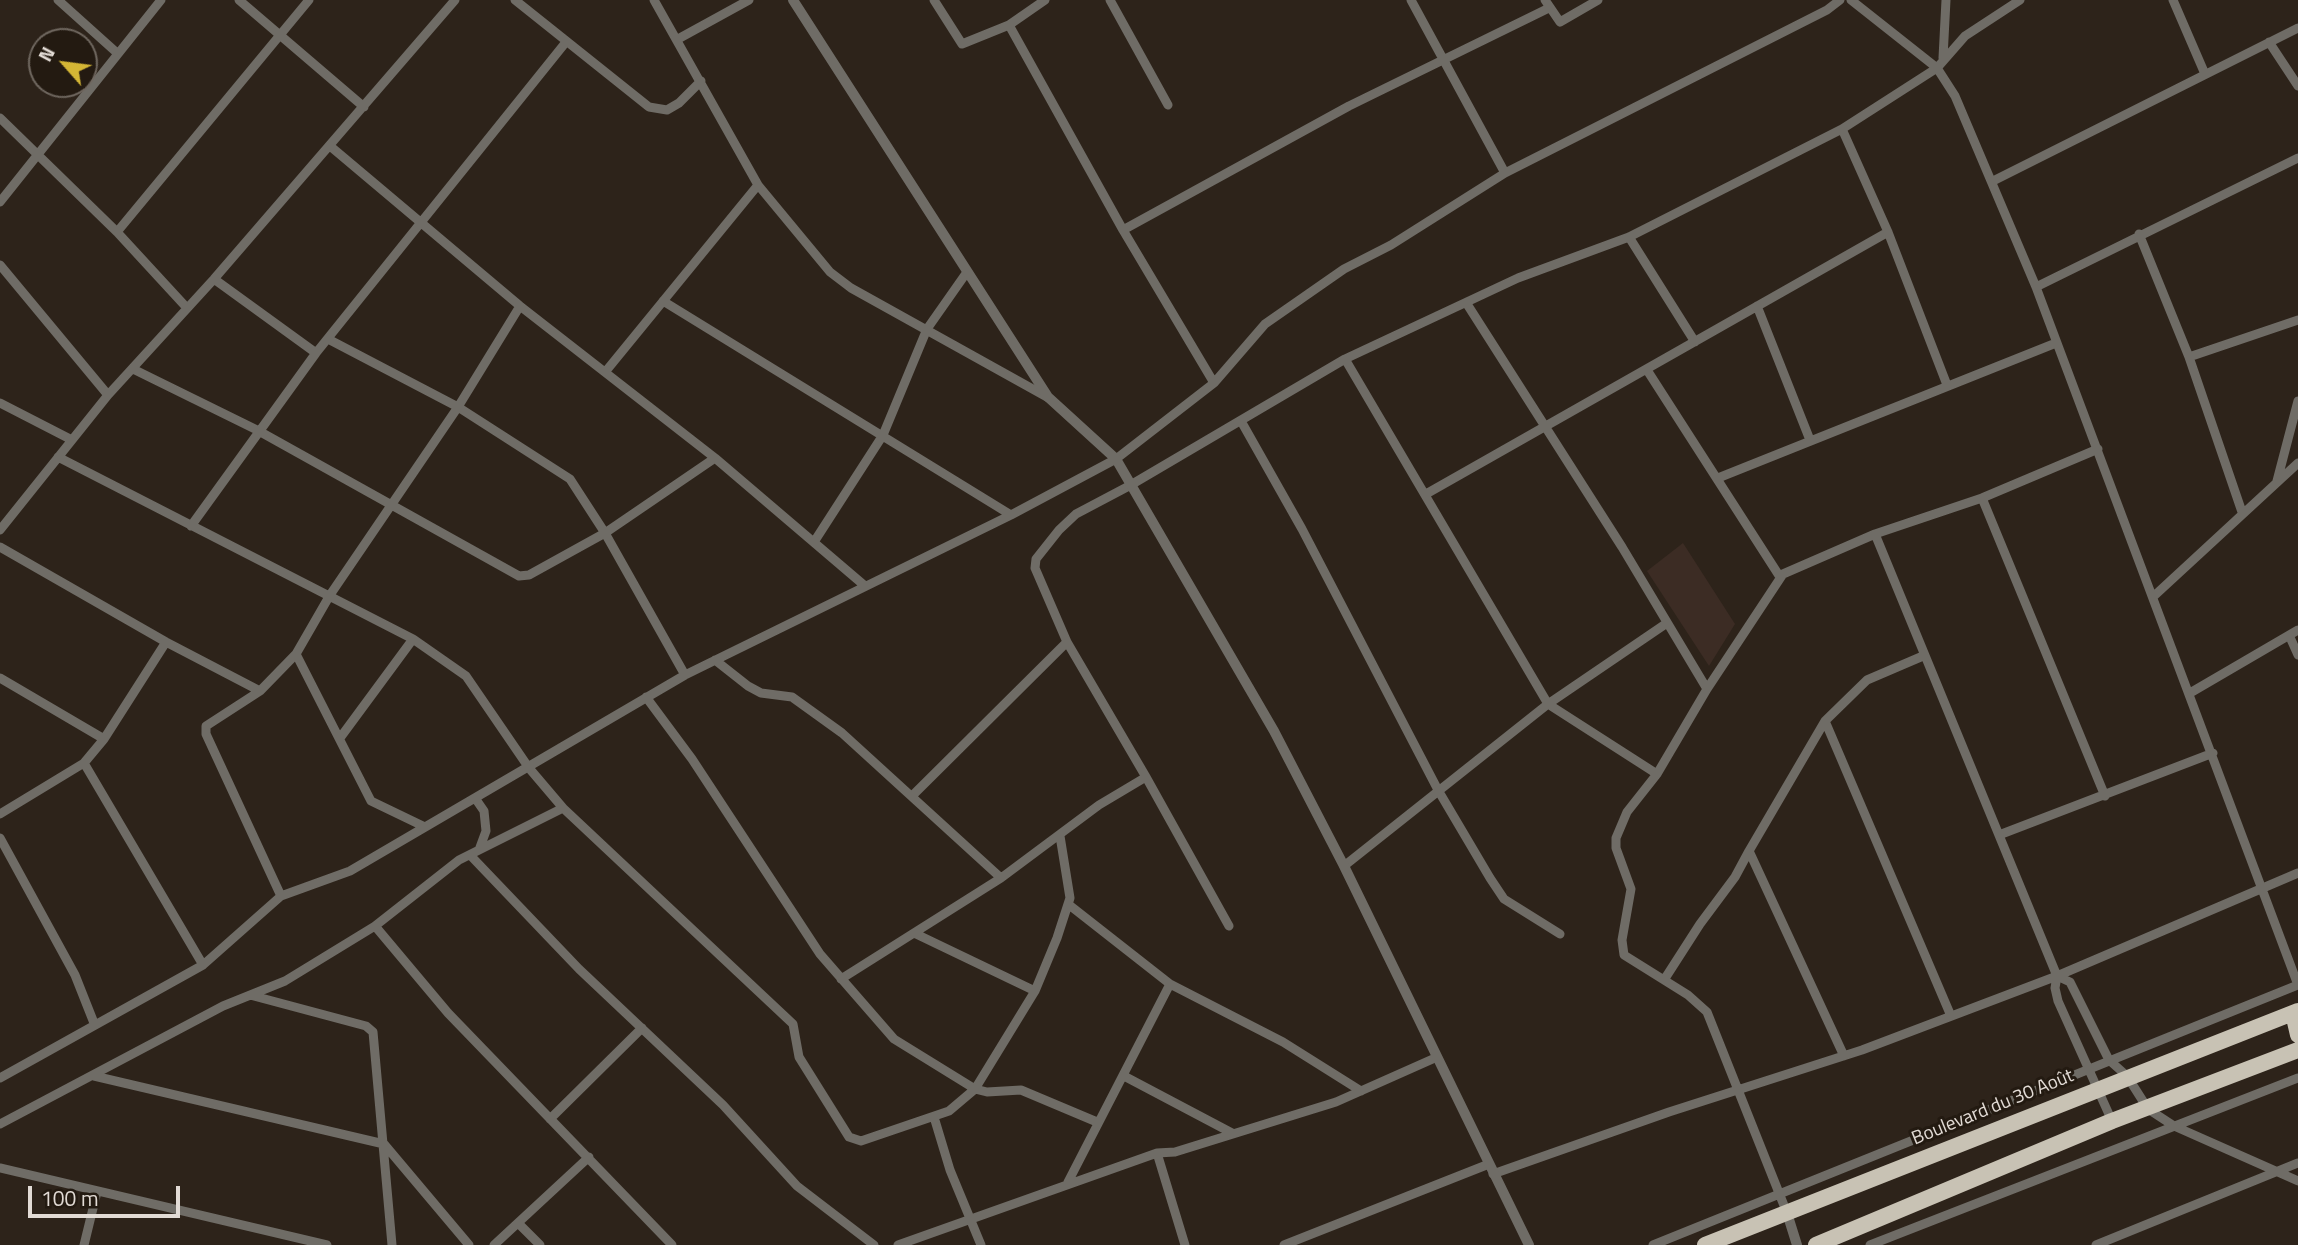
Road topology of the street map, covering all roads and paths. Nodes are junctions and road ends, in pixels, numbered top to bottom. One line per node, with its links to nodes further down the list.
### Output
1 (58, 0): 27 (street)
2 (161, 0): 27 (street)
3 (239, 0): 23 (street)
4 (309, 0): 23 (street)
5 (455, 0): 34 (street)
6 (515, 0): 25 (street)
7 (654, 0): 24 (street)
8 (749, 0): 24 (street)
9 (793, 0): 51 (street)
10 (934, 0): 21 (street)
11 (1045, 0): 21 (street)
12 (1110, 0): 33 (street)
13 (1410, 0): 28 (street)
14 (1598, 0): 20 (street)
15 (1840, 0): 40 (street)
16 (1851, 0): 29 (street)
17 (1946, 0): 29 (street)
18 (2020, 0): 29 (street)
19 (2173, 0): 30 (street)
20 (1547, 4): 28 (street)
21 (1009, 25): 45 (street)
22 (2298, 28): 26 (street)
23 (280, 35): 34 (street); 46 (street)
24 (678, 39): 31 (street)
25 (566, 42): 31 (street); 44 (street)
26 (2269, 42): 30 (street); 32 (street)
27 (117, 52): 38 (street)
28 (1445, 58): 40 (street); 45 (street)
29 (1940, 63): 36 (street); 41 (street)
30 (2205, 74): 41 (street)
31 (701, 81): 42 (street)
32 (2298, 86)
33 (1168, 105)
34 (364, 107): 37 (street)
35 (0, 118): 38 (street)
36 (1842, 129): 47 (street); 49 (street)
37 (330, 146): 44 (street); 52 (street)
38 (36, 156): 43 (street); 46 (street)
39 (2298, 158): 48 (street)
40 (1505, 173): 70 (street)
41 (1993, 181): 53 (street)
42 (758, 185): 54 (street); 60 (street)
43 (0, 202)
44 (420, 222): 56 (street); 61 (street)
45 (1123, 230): 70 (street)
46 (117, 232): 58 (street)
47 (1888, 232): 57 (street); 71 (street)
48 (2139, 234): 53 (street); 65 (street)
49 (1629, 237): 55 (street); 62 (street)
50 (0, 265): 72 (street)
51 (967, 272): 60 (street); 73 (street)
52 (214, 279): 58 (street); 64 (street)
53 (2036, 287): 63 (street)
54 (663, 301): 69 (street); 80 (street)
55 (1467, 304): 66 (street); 78 (street)
56 (520, 306): 69 (street); 76 (street)
57 (1757, 306): 62 (street); 82 (street)
58 (187, 308): 67 (street)
59 (2298, 320): 65 (street)
60 (927, 329): 73 (street); 80 (street)
61 (328, 339): 64 (street); 76 (street)
62 (1695, 342): 68 (street)
63 (2056, 343): 71 (street); 83 (street)
64 (316, 353): 79 (street)
65 (2189, 356): 94 (street)
66 (1345, 359): 77 (street); 91 (street)
67 (133, 369): 72 (street); 79 (street)
68 (1647, 369): 78 (street); 88 (street)
69 (606, 371): 85 (street)
70 (1214, 383): 86 (street)
71 (1947, 385): 82 (street)
72 (108, 395): 81 (street)
73 (1048, 397): 86 (street)
74 (2298, 401): 89 (street)
75 (0, 403): 81 (street)
76 (458, 407): 93 (street); 98 (street)
77 (1241, 421): 90 (street); 130 (street)
78 (1545, 427): 91 (street); 106 (street)
79 (257, 430): 93 (street); 96 (street)
80 (883, 435): 95 (street); 100 (street)
81 (72, 440): 84 (street)
82 (1810, 440): 88 (street)
83 (2098, 449): 92 (street); 105 (street)
84 (58, 457): 96 (street); 97 (street)
85 (715, 458): 98 (street); 100 (street)
86 (1116, 459): 90 (street); 95 (street)
87 (2298, 463): 89 (street)
88 (1718, 478): 102 (street)
89 (2277, 482): 94 (street)
90 (1129, 486): 110 (street); 142 (street)
91 (1426, 494): 121 (street)
92 (1982, 498): 99 (street); 132 (street)
93 (393, 504): 98 (street); 104 (street)
94 (2242, 512): 105 (street)
95 (1011, 515): 103 (street)
96 (191, 526): 104 (street)
97 (0, 530)
98 (605, 533): 115 (street)
99 (1875, 534): 102 (street); 113 (street)
100 (814, 542): 103 (street)
101 (0, 547): 109 (street)
102 (1780, 578): 117 (street)
103 (864, 586): 114 (street)
104 (330, 596): 108 (street); 111 (street)
105 (2154, 596): 119 (street)
106 (1667, 623): 117 (street); 121 (street)
107 (2294, 633): 112 (street); 119 (street)
108 (413, 639): 123 (street); 127 (street)
109 (166, 642): 118 (street); 124 (street)
110 (1067, 642): 129 (street); 131 (street)
111 (296, 654): 118 (street); 123 (street)
112 (2298, 654)
113 (1923, 656): 122 (street); 137 (street)
114 (715, 660): 115 (street); 131 (street)
115 (685, 675): 120 (street)
116 (0, 678): 124 (street)
117 (1707, 689): 128 (street)
118 (260, 691): 146 (street)
119 (2190, 693): 125 (street)
120 (646, 697): 127 (street); 154 (street)
121 (1548, 704): 128 (street); 130 (street)
122 (1825, 721): 140 (street); 161 (street)
123 (340, 738): 136 (street)
124 (104, 739): 126 (street)
125 (2213, 753): 132 (street); 145 (street)
126 (84, 763): 135 (street); 152 (street)
127 (529, 768): 133 (street); 134 (street)
128 (1657, 774): 155 (street)
129 (1146, 777): 138 (street); 149 (street)
130 (1438, 790): 142 (street); 151 (street)
131 (912, 796): 144 (street)
132 (2105, 796): 137 (street)
133 (475, 798): 136 (street); 141 (street)
134 (563, 808): 141 (street); 180 (street)
135 (0, 814)
136 (425, 827): 146 (street)
137 (1999, 835): 153 (street)
138 (1060, 836): 144 (street); 147 (street)
139 (0, 838): 162 (street)
140 (1749, 851): 155 (street); 166 (street)
141 (474, 853): 148 (street); 163 (street)
142 (1344, 866): 167 (street)
143 (2298, 873): 145 (street)
144 (1001, 878): 150 (street)
145 (2260, 890): 153 (street); 157 (street)
146 (281, 896): 152 (street)
147 (1068, 904): 156 (street); 158 (street)
148 (375, 926): 159 (street); 181 (street)
149 (1229, 926)
150 (914, 933): 154 (street); 158 (street)
151 (1560, 934)
152 (203, 965): 162 (street)
153 (2057, 976): 161 (street); 168 (street); 169 (street)
154 (841, 979): 175 (street)
155 (1664, 980): 176 (street)
156 (1170, 984): 171 (street); 178 (street)
157 (2298, 985): 168 (street)
158 (1035, 991): 175 (street)
159 (250, 995): 170 (street); 187 (street)
160 (2298, 1012): 164 (highway); 172 (highway, Boulevard du 30 Août)
161 (1951, 1016): 166 (street)
162 (94, 1023): 173 (street)
163 (642, 1028): 181 (street); 209 (street)
164 (2298, 1035)
165 (2298, 1050): 179 (highway)
166 (1844, 1056): 176 (street)
167 (1435, 1058): 178 (street); 192 (street)
168 (2109, 1060): 169 (street); 172 (street)
169 (2088, 1069): 177 (street); 197 (street)
170 (94, 1076): 184 (street); 187 (street)
171 (1124, 1076): 183 (street); 186 (street)
172 (2127, 1076): 177 (highway, Boulevard du 30 Août); 179 (street)
173 (0, 1078)
174 (2298, 1078): 185 (street)
175 (975, 1089): 180 (street); 183 (street)
176 (1740, 1089): 192 (street); 197 (street)
177 (2098, 1089): 182 (street); 198 (highway, Boulevard du 30 Août)
178 (1361, 1091): 186 (street)
179 (2148, 1109): 182 (highway); 185 (street)
180 (934, 1117): 199 (street)
181 (550, 1119): 189 (street)
182 (2112, 1121): 218 (highway)
183 (1097, 1122): 195 (street)
184 (0, 1124)
185 (2174, 1126): 193 (street); 219 (street)
186 (1232, 1133): 188 (street)
187 (384, 1144): 204 (street); 205 (street)
188 (1157, 1153): 195 (street); 212 (street)
189 (589, 1157): 200 (street); 208 (street)
190 (2298, 1163): 193 (street)
191 (0, 1168): 196 (street)
192 (1491, 1169): 213 (street); 214 (street)
193 (2280, 1172): 194 (street); 201 (street)
194 (2298, 1181)
195 (1068, 1182): 199 (street)
196 (97, 1192): 202 (street); 203 (street)
197 (1781, 1192): 198 (street); 215 (street)
198 (1787, 1213): 216 (highway, Boulevard du 30 Août); 217 (street)
199 (969, 1221): 210 (street); 211 (street)
200 (518, 1223): 206 (street); 207 (street)
201 (2112, 1242): 220 (street)
202 (84, 1245)
203 (327, 1245)
204 (392, 1245)
205 (469, 1245)
206 (494, 1245)
207 (540, 1245)
208 (672, 1245)
209 (874, 1245)
210 (898, 1245)
211 (981, 1245)
212 (1185, 1245)
213 (1284, 1245)
214 (1529, 1245)
215 (1653, 1245)
216 (1705, 1245)
217 (1797, 1245)
218 (1816, 1245)
219 (1870, 1245)
220 (2096, 1245)

